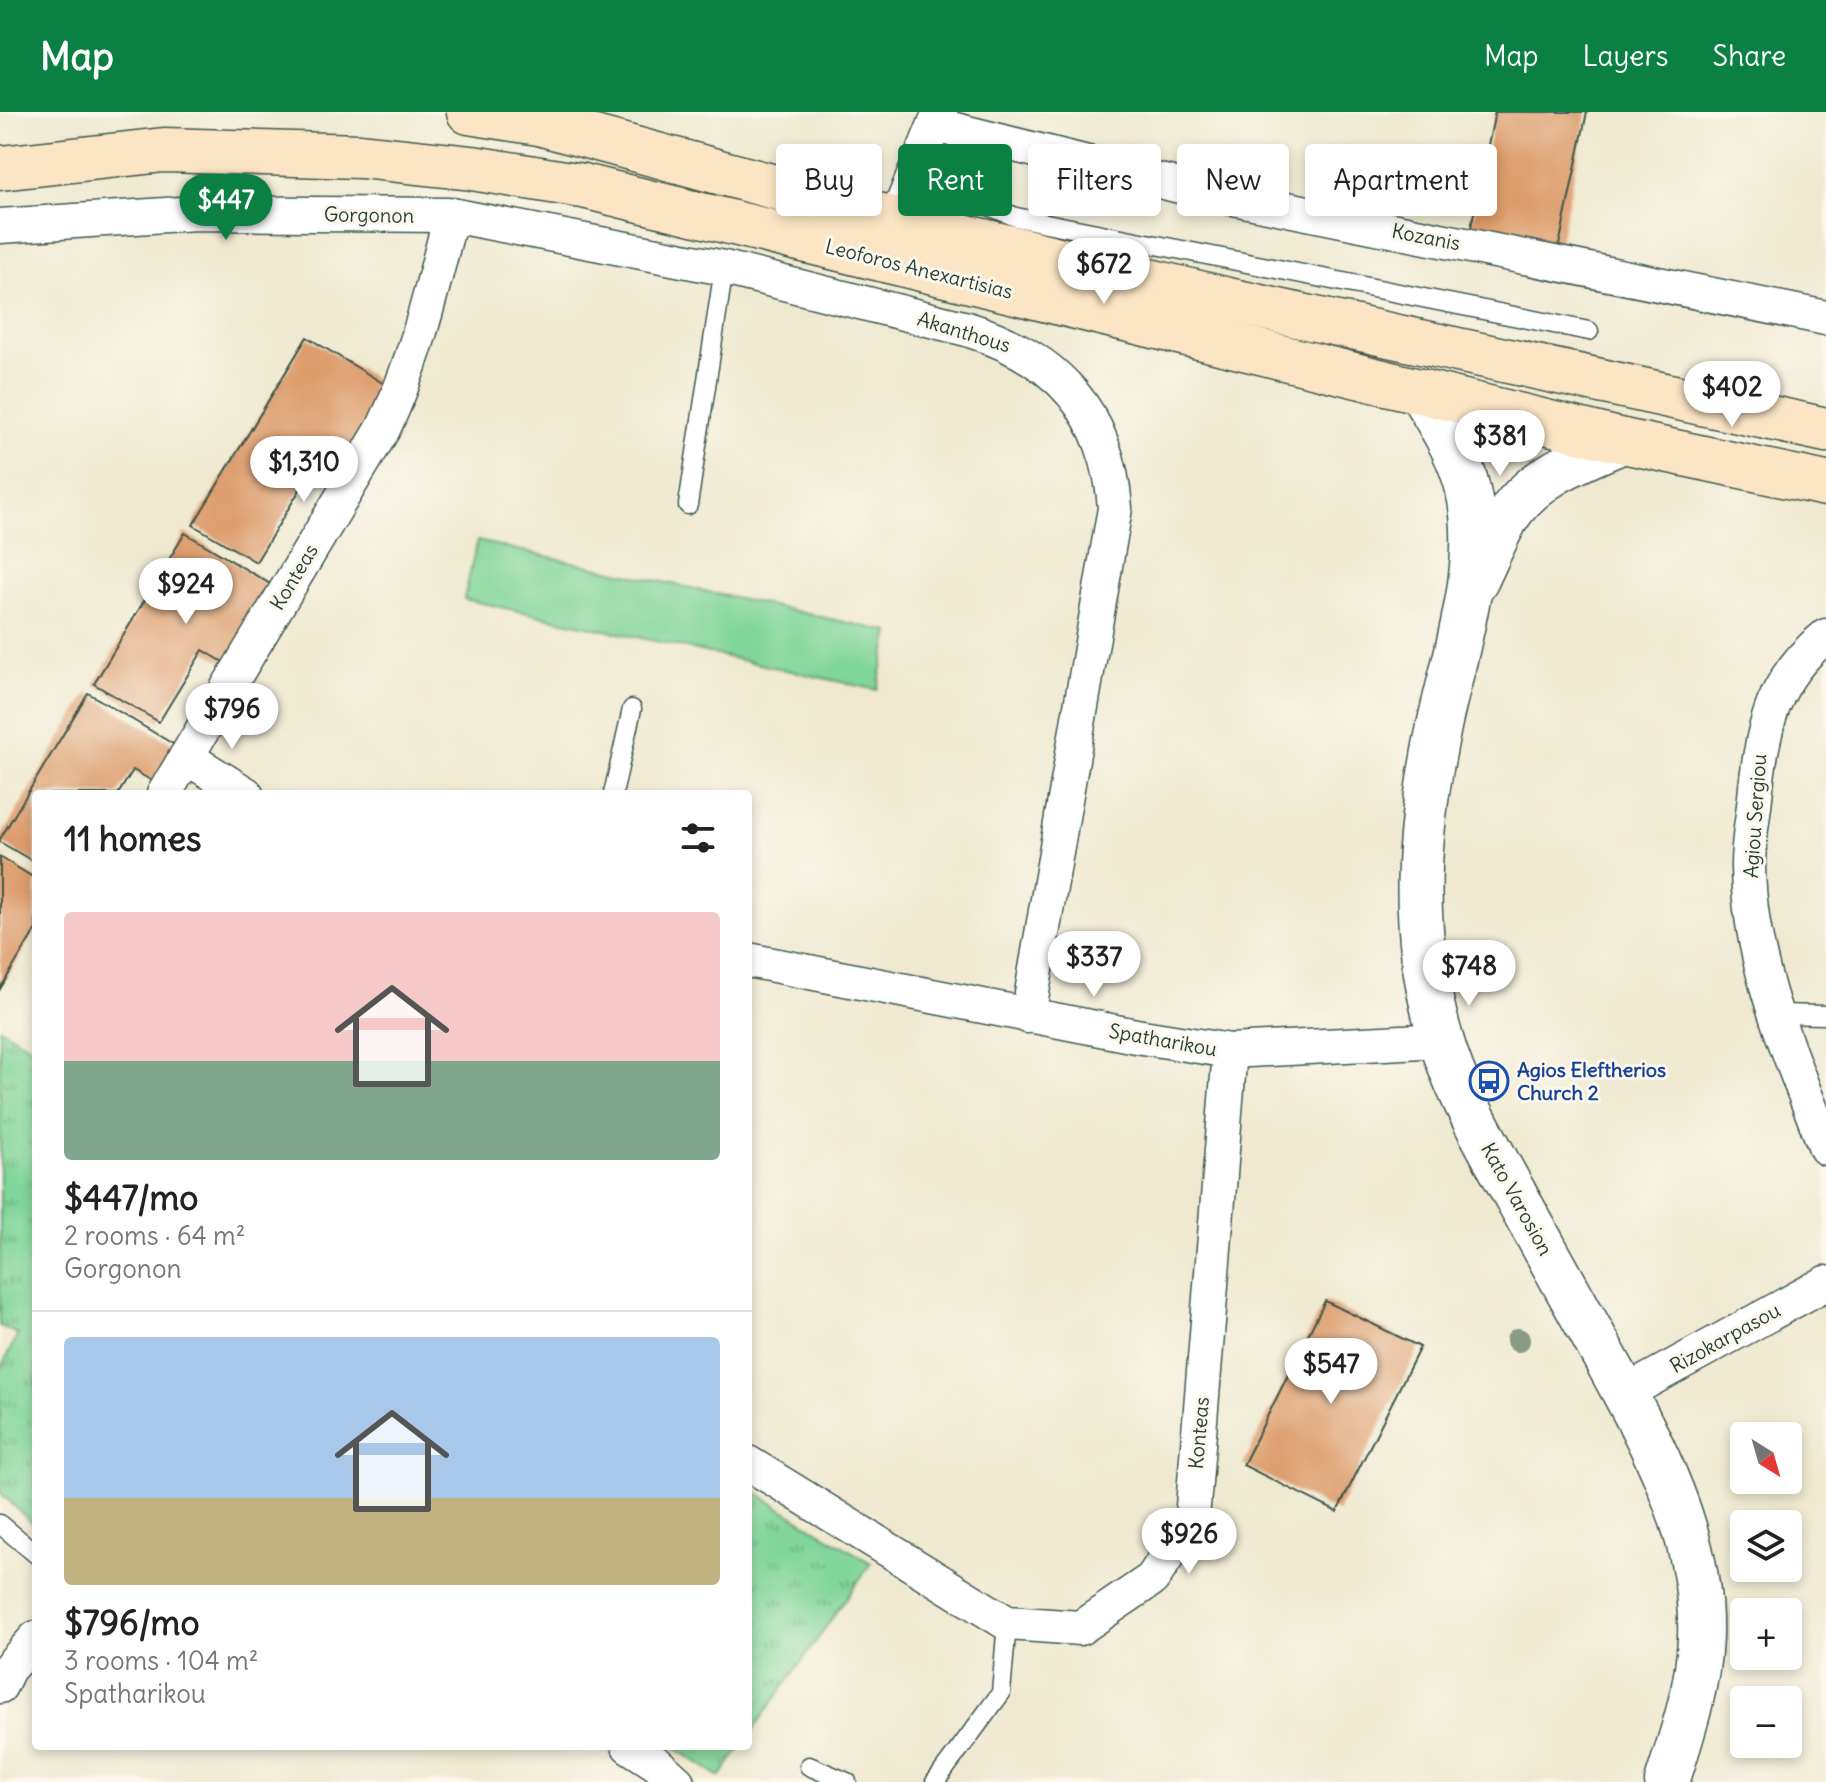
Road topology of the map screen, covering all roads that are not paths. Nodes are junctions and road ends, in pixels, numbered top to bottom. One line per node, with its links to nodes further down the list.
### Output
1 (469, 112): 2 (main road, Leoforos Anexartisias)
2 (540, 117): 7 (main road, Leoforos Anexartisias)
3 (937, 118): 4 (street, Kozanis); 7 (street)
4 (994, 138): 10 (street, Kozanis); 11 (lane)
5 (0, 168): 12 (main road, Leoforos Anexartisias)
6 (451, 215): 8 (street, Gorgonon); 9 (street, Akanthous); 20 (street, Konteas)
7 (896, 220): 13 (main road, Leoforos Anexartisias)
8 (0, 226)
9 (724, 268): 16 (lane); 27 (street, Akanthous)
10 (1826, 318)
11 (1589, 331)
12 (1420, 391): 14 (main road, Leoforos Anexartisias); 17 (street, Kato Varosion)
13 (1826, 430)
14 (1623, 441): 15 (main road, Leoforos Anexartisias); 17 (street, Kato Varosion)
15 (1826, 484)
16 (688, 505)
17 (1469, 594): 28 (street, Kato Varosion)
18 (1826, 636): 25 (street, Agiou Sergiou)
19 (632, 709): 23 (lane)
20 (186, 757): 21 (street, Konteas); 22 (street)
21 (166, 790)
22 (240, 790)
23 (614, 790)
24 (752, 961): 27 (street, Spatharikou)
25 (1774, 1014): 26 (lane); 30 (street, Agiou Sergiou)
26 (1826, 1015)
27 (1028, 1016): 29 (street, Spatharikou)
28 (1441, 1040): 29 (street, Spatharikou); 32 (street, Kato Varosion)
29 (1230, 1051): 36 (street, Konteas)
30 (1826, 1148)
31 (1826, 1283): 32 (street, Rizokarpasou)
32 (1625, 1393): 44 (street, Kato Varosion)
33 (752, 1465): 36 (street, Konteas)
34 (0, 1524): 35 (lane)
35 (32, 1551)
36 (1007, 1623): 43 (lane)
37 (32, 1642): 38 (street)
38 (0, 1686)
39 (635, 1750): 41 (street)
40 (809, 1766): 42 (lane)
41 (677, 1782)
42 (847, 1782)
43 (935, 1782)
44 (1667, 1782)

